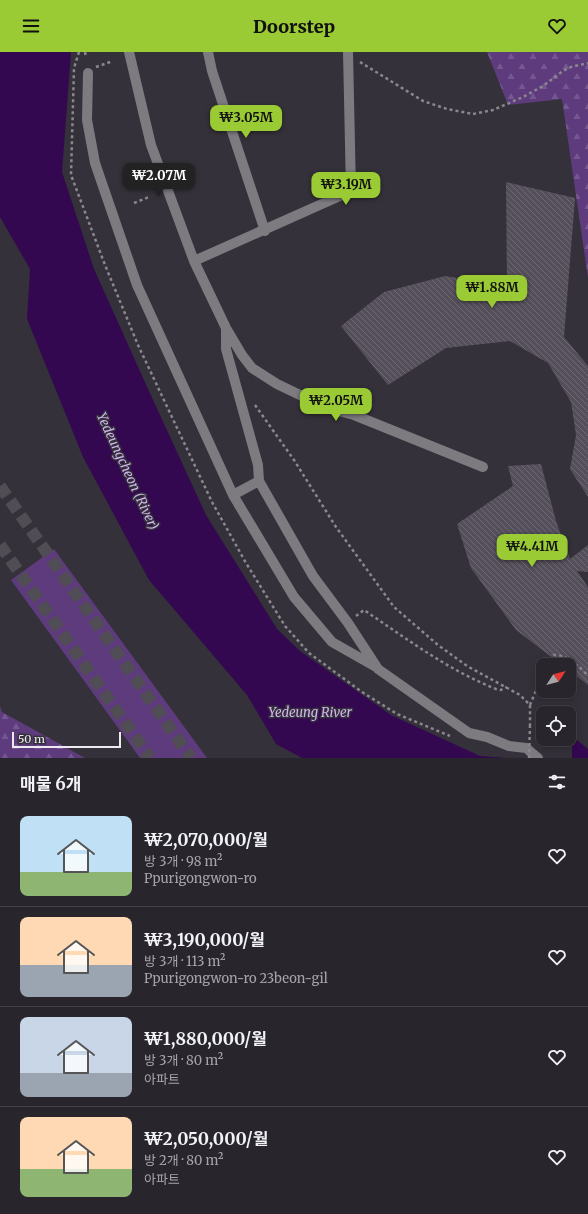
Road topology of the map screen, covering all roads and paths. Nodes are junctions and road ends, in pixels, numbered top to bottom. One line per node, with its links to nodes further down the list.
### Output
1 (79, 52): 9 (path)
2 (85, 52): 6 (path)
3 (130, 52): 14 (street)
4 (208, 52): 13 (street)
5 (348, 53): 8 (path); 13 (street)
6 (86, 57)
7 (113, 61): 10 (path)
8 (588, 63)
9 (74, 68)
10 (92, 70): 19 (street)
11 (149, 197): 12 (path)
12 (134, 203)
13 (265, 231): 14 (street)
14 (194, 262): 15 (street)
15 (226, 328): 17 (street); 18 (street)
16 (251, 399): 26 (path)
17 (483, 467)
18 (259, 481): 19 (street); 20 (street)
19 (233, 495): 24 (street)
20 (348, 623): 24 (street); 26 (path)
21 (552, 658): 22 (path)
22 (566, 658)
23 (576, 665): 25 (path)
24 (378, 669): 30 (street)
25 (588, 676)
26 (507, 687): 28 (path)
27 (536, 690): 28 (path)
28 (530, 705): 29 (path, bridge)
29 (529, 758)
30 (538, 758)

